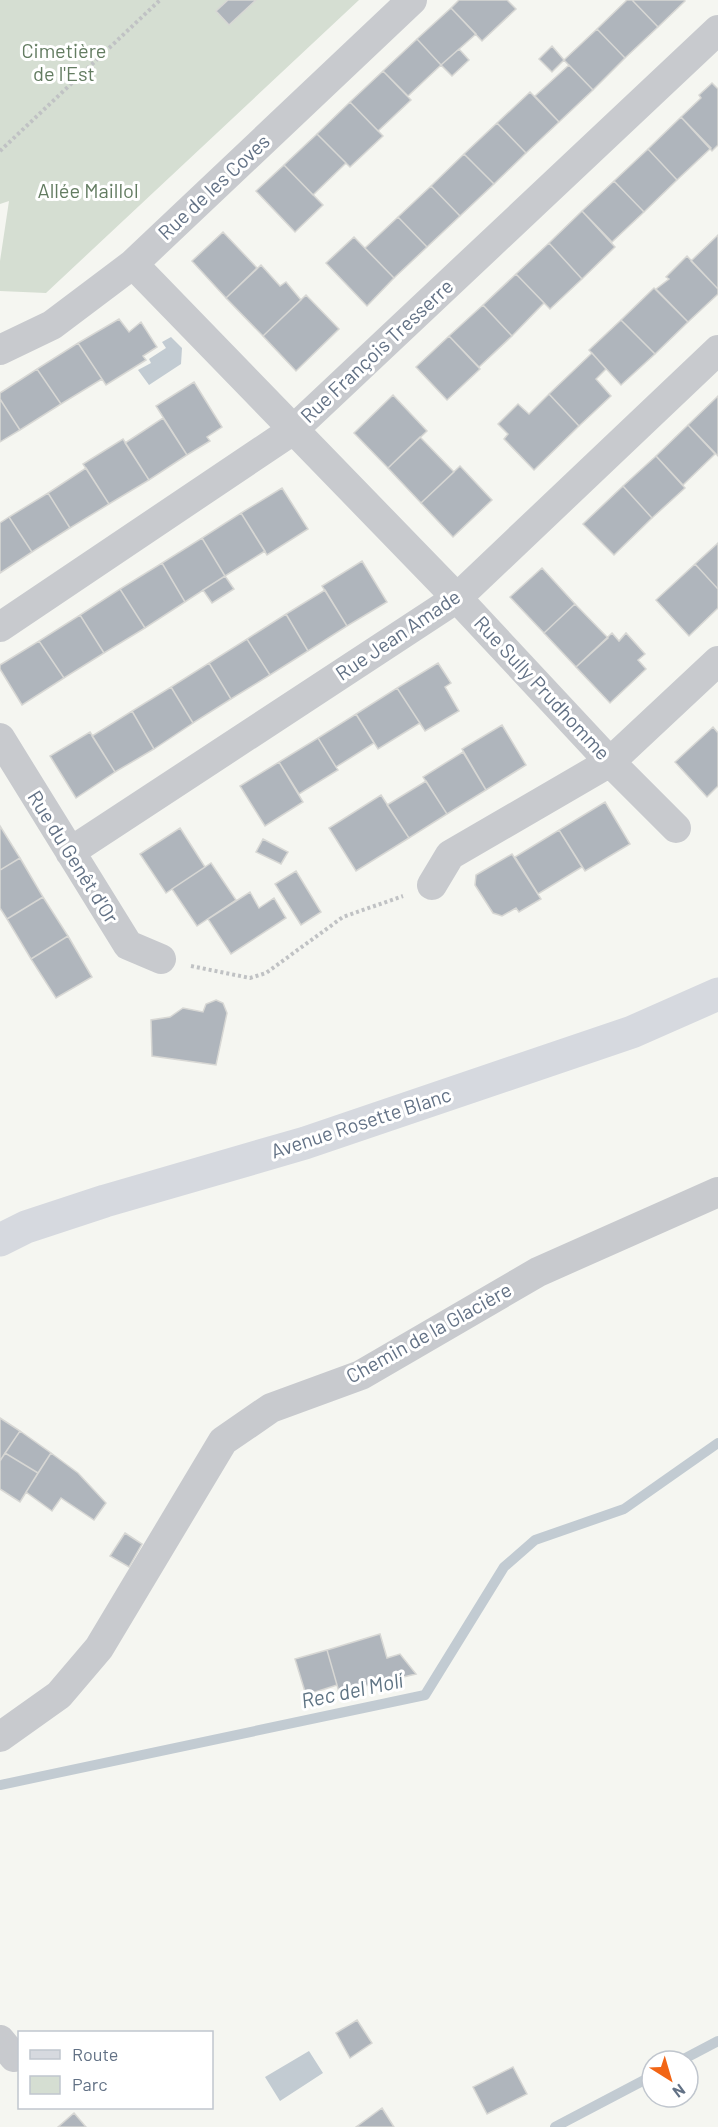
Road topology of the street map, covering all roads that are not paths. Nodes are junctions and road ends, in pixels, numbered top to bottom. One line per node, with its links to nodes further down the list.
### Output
1 (412, 0): 3 (street, Rue de les Coves)
2 (718, 30): 6 (street, Rue François Tresserre)
3 (133, 264): 4 (street, Rue de les Coves); 6 (street, Rue Sully Prudhomme)
4 (0, 350)
5 (718, 350): 7 (street, Rue Jean Amade)
6 (293, 430): 7 (street, Rue Sully Prudhomme); 8 (street, Rue François Tresserre)
7 (457, 598): 11 (street, Rue Sully Prudhomme); 13 (street, Rue Jean Amade)
8 (0, 627)
9 (718, 661): 11 (street)
10 (0, 738): 13 (street, Rue du Genêt d'Or)
11 (610, 762): 12 (street, Rue Sully Prudhomme); 14 (street)
12 (676, 828)
13 (70, 852): 15 (street, Rue du Genêt d'Or)
14 (432, 885)
15 (161, 959)
16 (718, 994): 18 (main road, Avenue Rosette Blanc)
17 (718, 1192): 19 (street, Chemin de la Glacière)
18 (0, 1240)
19 (0, 1737)

